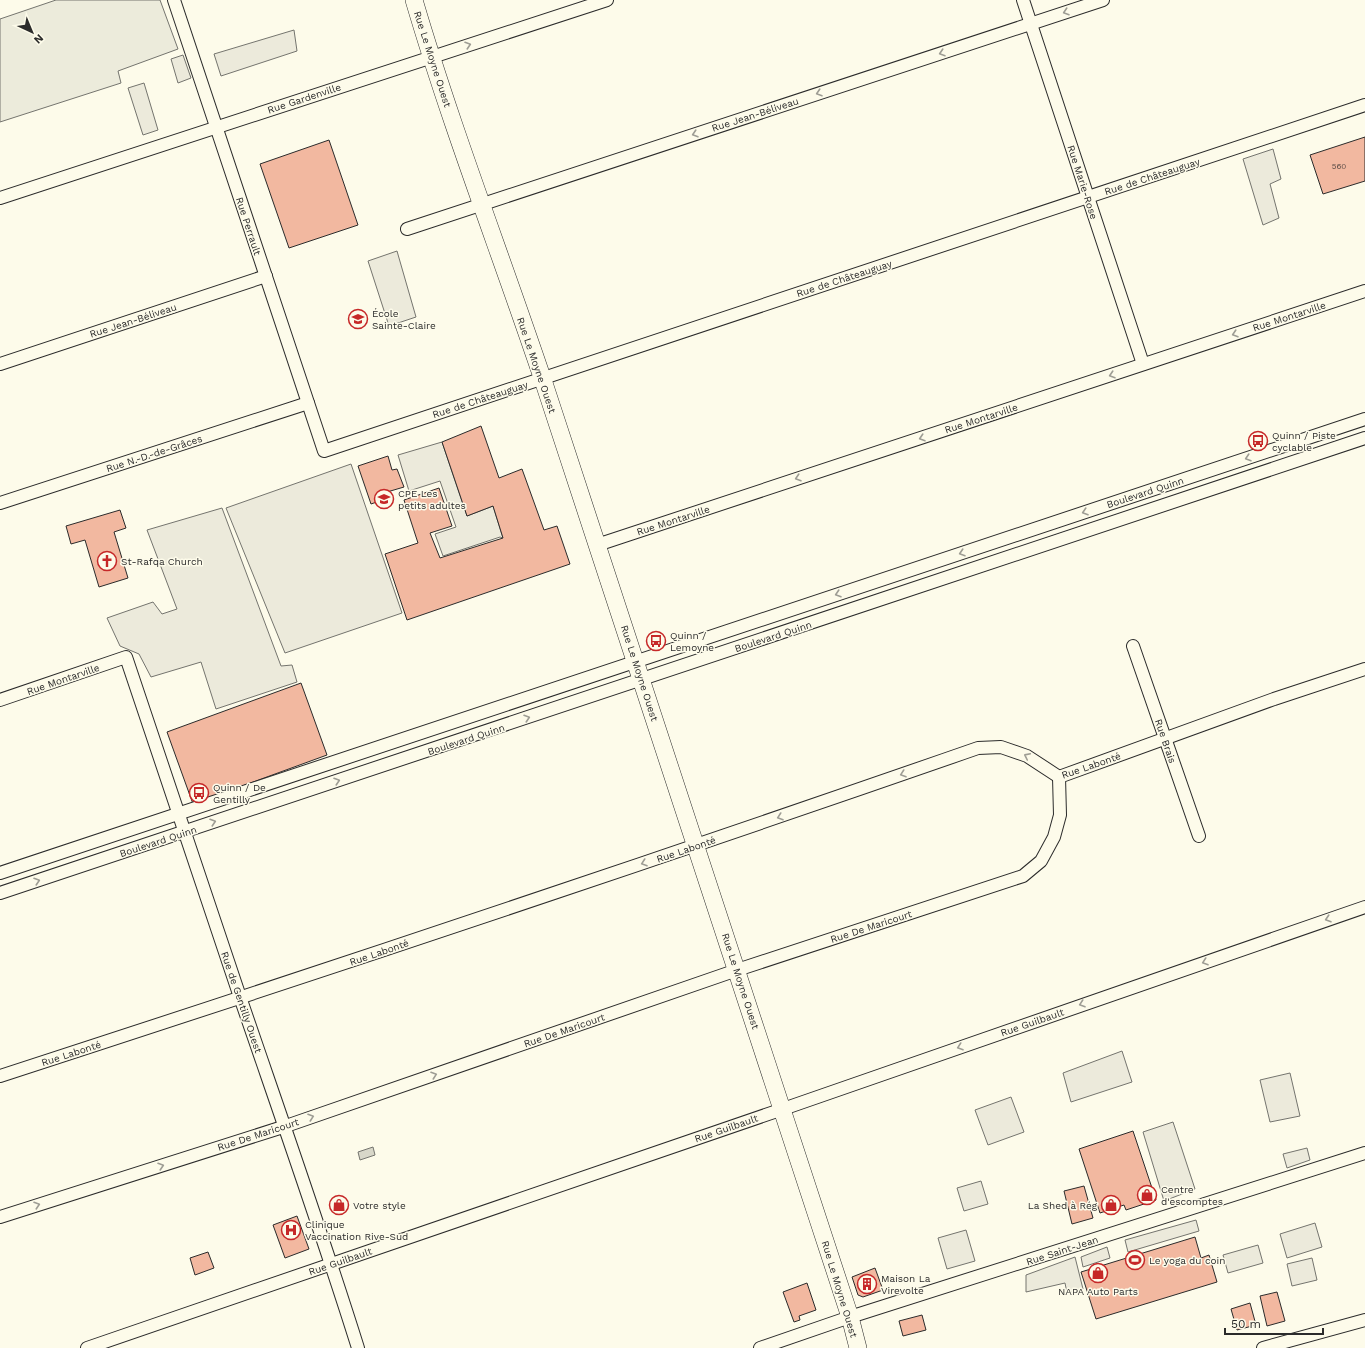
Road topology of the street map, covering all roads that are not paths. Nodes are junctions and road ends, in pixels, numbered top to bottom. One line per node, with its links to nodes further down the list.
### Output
1 (174, 0): 9 (street, Rue Perrault)
2 (414, 0): 7 (street, Rue Le Moyne Ouest)
3 (607, 0): 7 (street, Rue Gardenville, one-way to 3)
4 (1023, 0): 6 (street, Rue Marie-Rose)
5 (1103, 0): 6 (street, Rue Jean-Béliveau, one-way to 6)
6 (1031, 23): 10 (street, Rue Marie-Rose); 12 (street, Rue Jean-Béliveau, one-way to 12)
7 (431, 57): 9 (street, Rue Gardenville); 12 (street, Rue Le Moyne Ouest)
8 (1365, 105): 10 (street, Rue de Châteauguay)
9 (216, 127): 11 (street, Rue Gardenville); 14 (street, Rue Perrault)
10 (1088, 197): 17 (street, Rue Marie-Rose); 18 (street, Rue de Châteauguay)
11 (0, 198)
12 (482, 204): 13 (street, Rue Jean-Béliveau); 18 (street, Rue Le Moyne Ouest)
13 (407, 229)
14 (266, 276): 16 (street, Rue Jean-Béliveau); 19 (street, Rue Perrault)
15 (1365, 291): 17 (street, Rue Montarville, one-way to 17)
16 (0, 364)
17 (1143, 364): 24 (street, Rue Montarville, one-way to 24)
18 (542, 379): 22 (street, Rue de Châteauguay); 24 (street, Rue Le Moyne Ouest)
19 (308, 403): 22 (street, Rue Perrault); 23 (street, Rue N.-D.-de-Grâces)
20 (1365, 419): 25 (street, Boulevard Quinn, one-way to 25)
21 (1365, 438): 26 (street, Boulevard Quinn)
22 (324, 451)
23 (0, 503)
24 (597, 545): 29 (street, Rue Le Moyne Ouest)
25 (925, 566): 26 (street); 29 (street, Boulevard Quinn, one-way to 29)
26 (931, 584): 31 (street, Boulevard Quinn)
27 (1133, 646): 33 (street, Rue Brais)
28 (126, 657): 32 (street, Rue Montarville); 35 (street, Rue de Gentilly Ouest)
29 (637, 662): 31 (street, Rue Le Moyne Ouest); 35 (street, Boulevard Quinn)
30 (1365, 669): 33 (street, Rue Labonté)
31 (642, 680): 36 (street, Boulevard Quinn, one-way to 31); 38 (street, Rue Le Moyne Ouest)
32 (0, 700)
33 (1165, 739): 34 (street, Rue Labonté); 37 (street, Rue Brais)
34 (1059, 777): 38 (street, Rue Labonté, one-way to 38); 42 (street, Rue De Maricourt)
35 (179, 814): 36 (street, Rue de Gentilly Ouest); 39 (street, Boulevard Quinn)
36 (184, 832): 40 (street, Boulevard Quinn, one-way to 36); 43 (street, Rue de Gentilly Ouest)
37 (1198, 836)
38 (696, 846): 42 (street, Rue Le Moyne Ouest); 43 (street, Rue Labonté, one-way to 43)
39 (0, 873)
40 (0, 894)
41 (1365, 907): 45 (street, Rue Guilbault, one-way to 45)
42 (737, 970): 45 (street, Rue Le Moyne Ouest); 46 (street, Rue De Maricourt, one-way to 42)
43 (241, 998): 44 (street, Rue Labonté); 46 (street, Rue de Gentilly Ouest)
44 (0, 1076)
45 (783, 1109): 49 (street, Rue Guilbault); 50 (street, Rue Le Moyne Ouest)
46 (286, 1126): 48 (street, Rue De Maricourt, one-way to 46); 49 (street, Rue de Gentilly Ouest)
47 (1365, 1153): 50 (street, Rue Saint-Jean)
48 (0, 1217)
49 (332, 1264): 52 (street, Rue Guilbault); 53 (street, Rue de Gentilly Ouest)
50 (850, 1317): 54 (street, Rue Saint-Jean); 55 (street, Rue Le Moyne Ouest)
51 (1365, 1320): 56 (street)
52 (87, 1348)
53 (358, 1348)
54 (760, 1348)
55 (858, 1348)
56 (1262, 1348)

